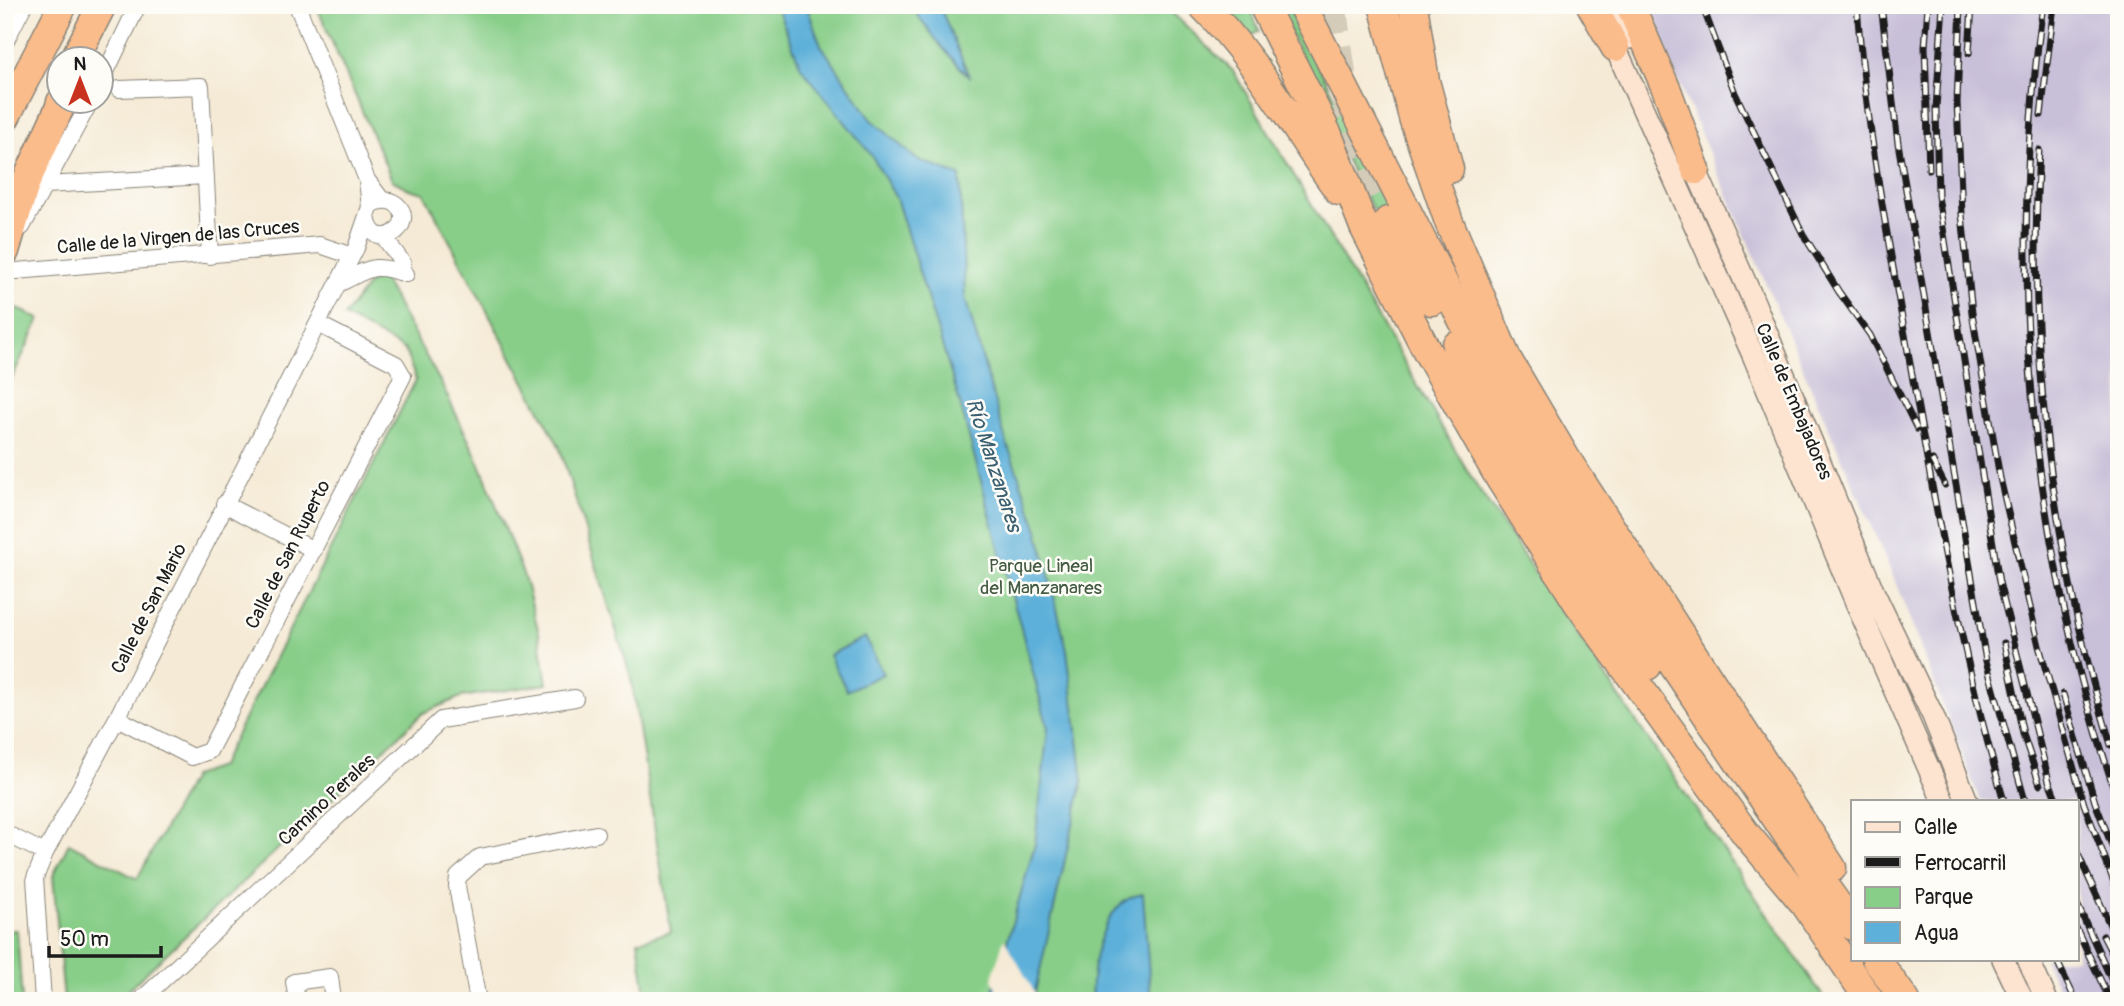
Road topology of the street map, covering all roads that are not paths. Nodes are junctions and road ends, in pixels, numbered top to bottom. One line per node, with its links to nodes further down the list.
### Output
1 (24, 5): 16 (street)
2 (63, 5): 24 (highway)
3 (102, 5): 17 (highway)
4 (138, 5): 19 (street)
5 (297, 5): 30 (street)
6 (1202, 5): 31 (highway)
7 (1262, 5): 31 (highway)
8 (1302, 5): 25 (highway)
9 (1314, 5): 25 (highway)
10 (1383, 5): 42 (highway)
11 (1413, 5): 42 (highway)
12 (1591, 5): 18 (highway)
13 (1598, 5): 18 (main road, Calle de Embajadores)
14 (1614, 5): 26 (main road, Calle de Embajadores)
15 (1630, 5): 26 (highway)
16 (5, 42)
17 (81, 46)
18 (1615, 47): 40 (main road, Calle de Embajadores)
19 (116, 51)
20 (119, 89): 27 (street)
21 (46, 114): 29 (highway)
22 (57, 116): 33 (highway)
23 (82, 116): 28 (street)
24 (5, 118)
25 (1365, 131): 53 (highway)
26 (1696, 170): 41 (main road, Calle de Embajadores)
27 (206, 176): 28 (street); 35 (street)
28 (44, 185): 33 (street)
29 (5, 192)
30 (373, 208): 32 (street); 32 (street); 34 (street, Calle de San Mario)
31 (1376, 224): 63 (highway)
32 (387, 234): 34 (street)
33 (5, 252)
34 (354, 252): 35 (street, Calle de la Virgen de las Cruces); 38 (street, Calle de San Mario)
35 (210, 256): 36 (street, Calle de la Virgen de las Cruces)
36 (5, 272)
37 (406, 274): 38 (street)
38 (338, 284): 39 (street, Calle de San Mario)
39 (318, 324): 43 (street, Calle de San Mario); 44 (street, Calle de San Ruperto)
40 (1753, 355): 41 (main road); 47 (main road, Calle de Embajadores)
41 (1795, 402): 48 (main road, Calle de Embajadores)
42 (1565, 457): 52 (highway)
43 (224, 504): 44 (street); 46 (street, Calle de San Mario)
44 (314, 550): 46 (street, Calle de San Ruperto)
45 (575, 698): 59 (street, Camino Perales)
46 (117, 718): 51 (street, Calle de San Mario)
47 (1943, 800)
48 (1967, 800)
49 (5, 833): 51 (street)
50 (596, 834): 62 (street)
51 (45, 853): 58 (street, Calle de San Mario)
52 (1851, 901)
53 (1851, 923)
54 (1877, 960): 64 (highway)
55 (1886, 960): 64 (highway)
56 (2003, 960): 65 (main road)
57 (2028, 960): 66 (main road)
58 (43, 1001)
59 (140, 1001)
60 (297, 1001): 61 (street)
61 (334, 1001)
62 (478, 1001)
63 (1870, 1001)
64 (1908, 1001)
65 (2023, 1001)
66 (2047, 1001)

